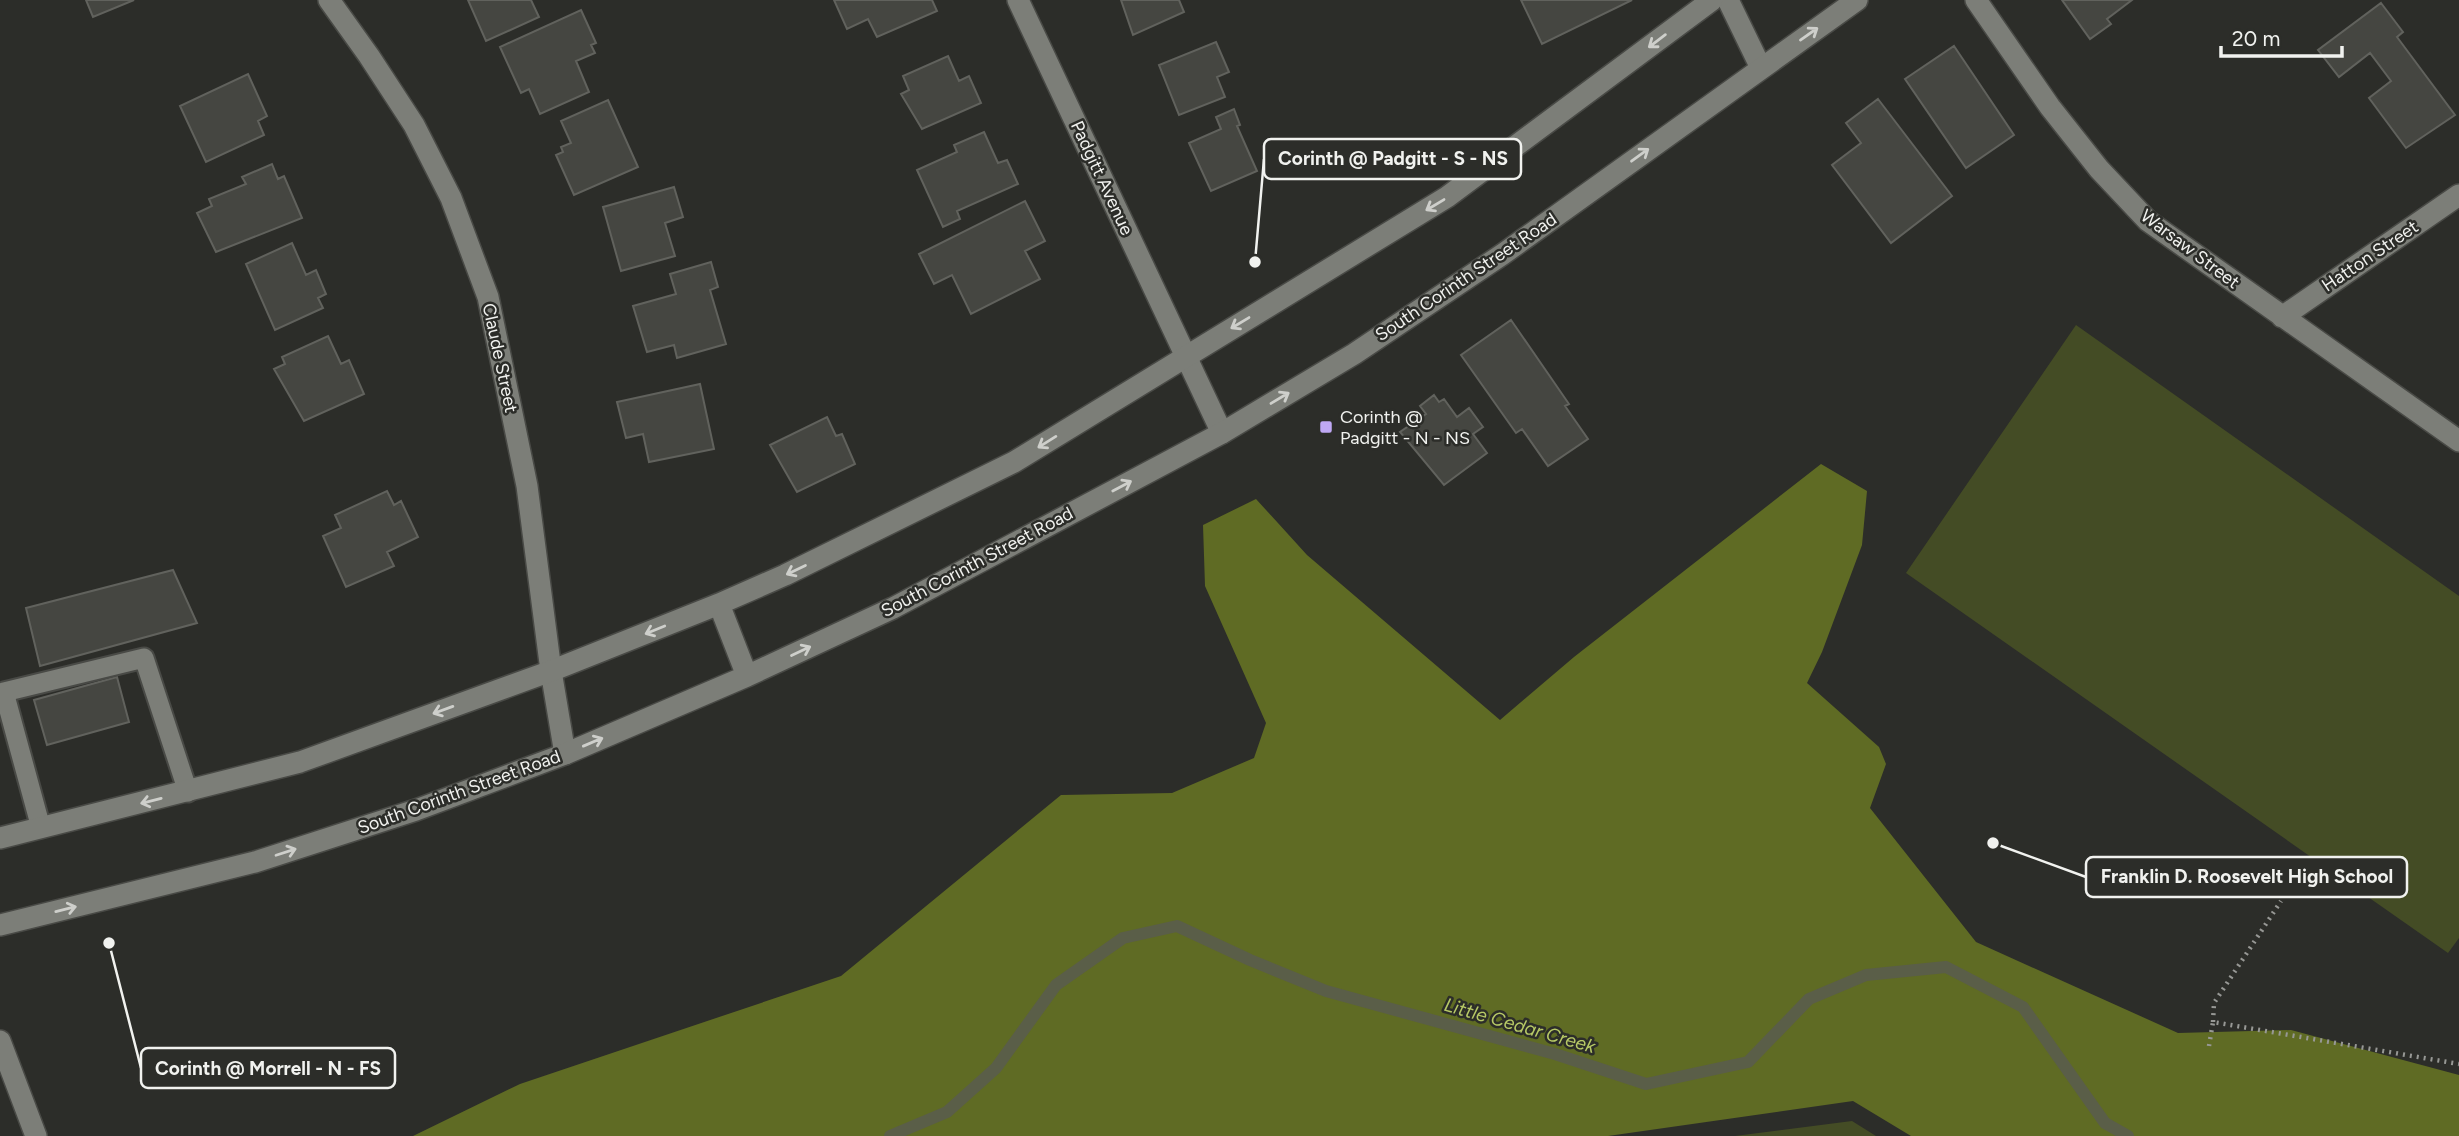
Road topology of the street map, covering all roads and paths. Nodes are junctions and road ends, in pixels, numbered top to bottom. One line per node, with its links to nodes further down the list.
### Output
1 (329, 0): 14 (main road, Claude Street)
2 (1018, 0): 10 (main road, Padgitt Avenue)
3 (1712, 0): 10 (main road, one-way to 10)
4 (1728, 0): 7 (main road)
5 (1857, 0): 7 (main road, South Corinth Street Road, one-way to 5)
6 (1976, 0): 9 (main road, Warsaw Street)
7 (1761, 68): 11 (main road, South Corinth Street Road, one-way to 7)
8 (2459, 195): 9 (main road, Hatton Street)
9 (2282, 317): 12 (main road, Warsaw Street)
10 (1186, 356): 11 (main road, Padgitt Avenue); 13 (main road, one-way to 13)
11 (1222, 433): 15 (main road, South Corinth Street Road, one-way to 11)
12 (2459, 441)
13 (719, 604): 14 (main road, one-way to 14); 15 (main road)
14 (551, 671): 17 (main road, Claude Street); 18 (main road, one-way to 18)
15 (747, 676): 17 (main road, South Corinth Street Road, one-way to 15)
16 (2, 690): 18 (lane); 19 (lane)
17 (565, 754): 22 (main road, South Corinth Street Road, one-way to 17)
18 (188, 792): 19 (main road, one-way to 19)
19 (41, 828): 20 (main road)
20 (0, 838)
21 (2281, 901): 23 (path)
22 (0, 925)
23 (2213, 1022): 25 (path); 26 (path)
24 (0, 1041): 27 (main road)
25 (2209, 1046)
26 (2459, 1064)
27 (32, 1135)

